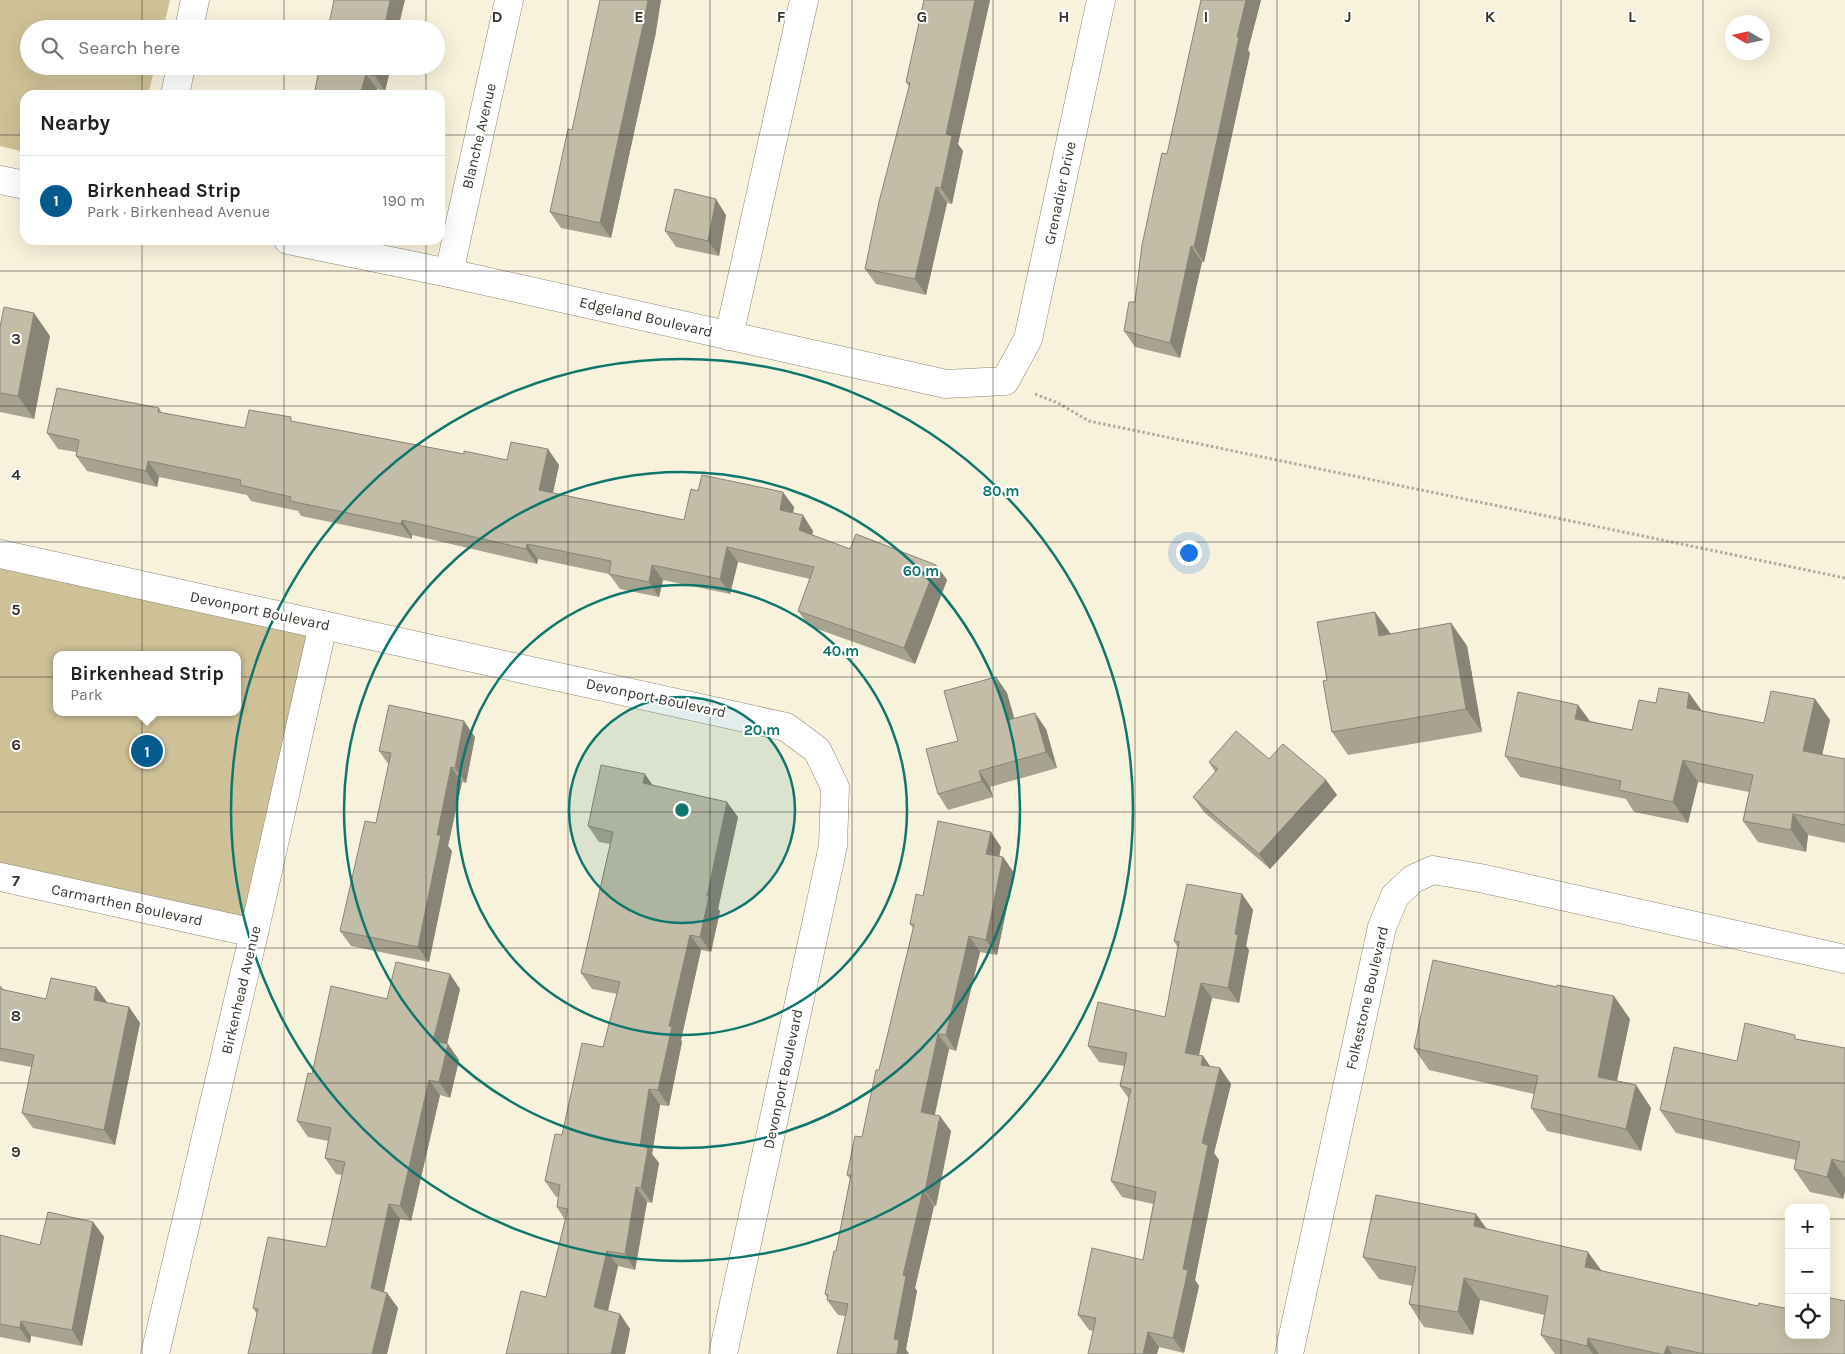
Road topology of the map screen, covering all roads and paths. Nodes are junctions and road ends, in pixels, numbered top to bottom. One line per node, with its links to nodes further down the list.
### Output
1 (195, 0): 5 (street)
2 (509, 0): 11 (street, Blanche Avenue)
3 (804, 0): 12 (street)
4 (1101, 0): 13 (street, Grenadier Drive)
5 (190, 20)
6 (179, 75): 7 (street)
7 (176, 90)
8 (0, 180): 9 (street)
9 (20, 184)
10 (312, 245): 11 (street, Edgeland Boulevard)
11 (449, 273): 12 (street, Edgeland Boulevard)
12 (730, 336): 13 (street, Edgeland Boulevard)
13 (1005, 381): 15 (path)
14 (0, 554): 16 (street, Devonport Boulevard)
15 (1845, 578)
16 (323, 624): 18 (street, Birkenhead Avenue); 21 (street, Devonport Boulevard)
17 (0, 877): 18 (street, Carmarthen Boulevard)
18 (254, 933): 20 (street, Birkenhead Avenue)
19 (1845, 959): 22 (street, Folkestone Boulevard)
20 (155, 1354)
21 (723, 1354)
22 (1289, 1354)

